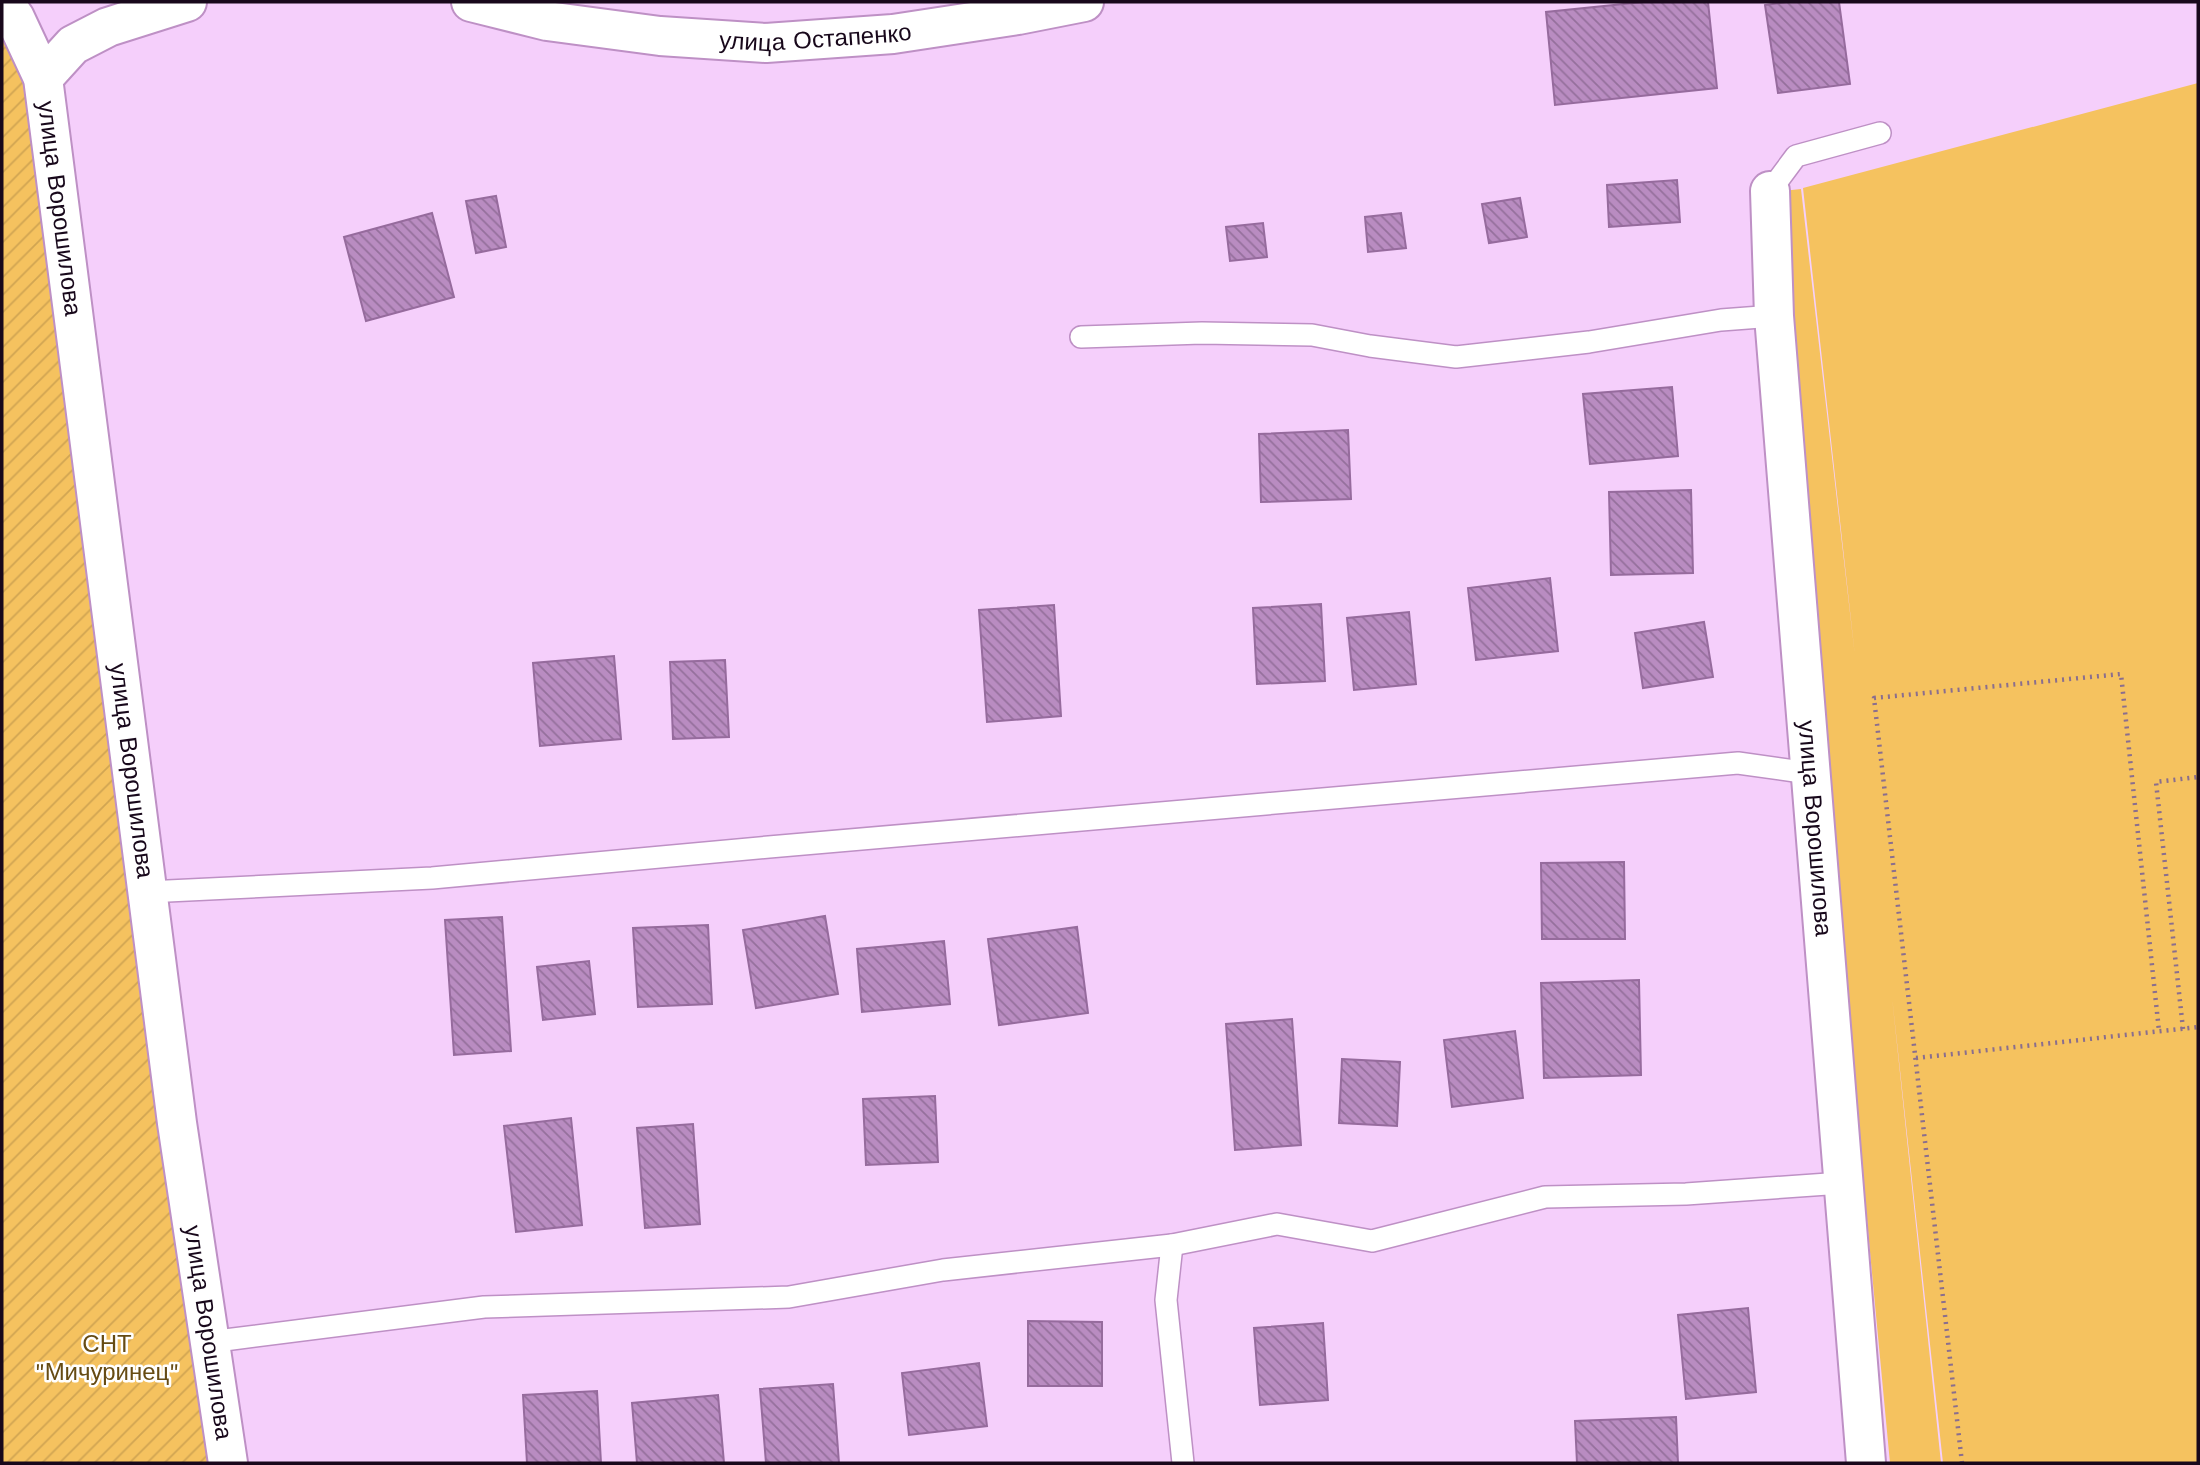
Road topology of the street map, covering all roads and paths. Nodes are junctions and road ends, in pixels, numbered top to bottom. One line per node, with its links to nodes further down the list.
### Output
1 (4, 2): 5 (street, улица Ворошилова)
2 (187, 2): 5 (street)
3 (471, 2): 4 (street, улица Остапенко)
4 (1084, 2)
5 (43, 78): 12 (street, улица Ворошилова)
6 (1880, 133): 7 (lane)
7 (1770, 191): 8 (street, улица Ворошилова)
8 (1774, 316): 9 (lane); 10 (street, улица Ворошилова)
9 (1081, 337)
10 (1809, 773): 12 (lane); 17 (street, улица Ворошилова)
11 (2198, 778): 14 (path)
12 (147, 892): 19 (street, улица Ворошилова)
13 (2198, 1027): 14 (path)
14 (2183, 1029): 15 (path)
15 (2159, 1031): 16 (path); 16 (path)
16 (1916, 1058): 23 (path)
17 (1842, 1183): 18 (lane); 22 (street, улица Ворошилова)
18 (1172, 1245): 19 (lane); 21 (lane)
19 (209, 1342): 20 (street, улица Ворошилова)
20 (228, 1463)
21 (1184, 1463)
22 (1866, 1463)
23 (1962, 1463)

